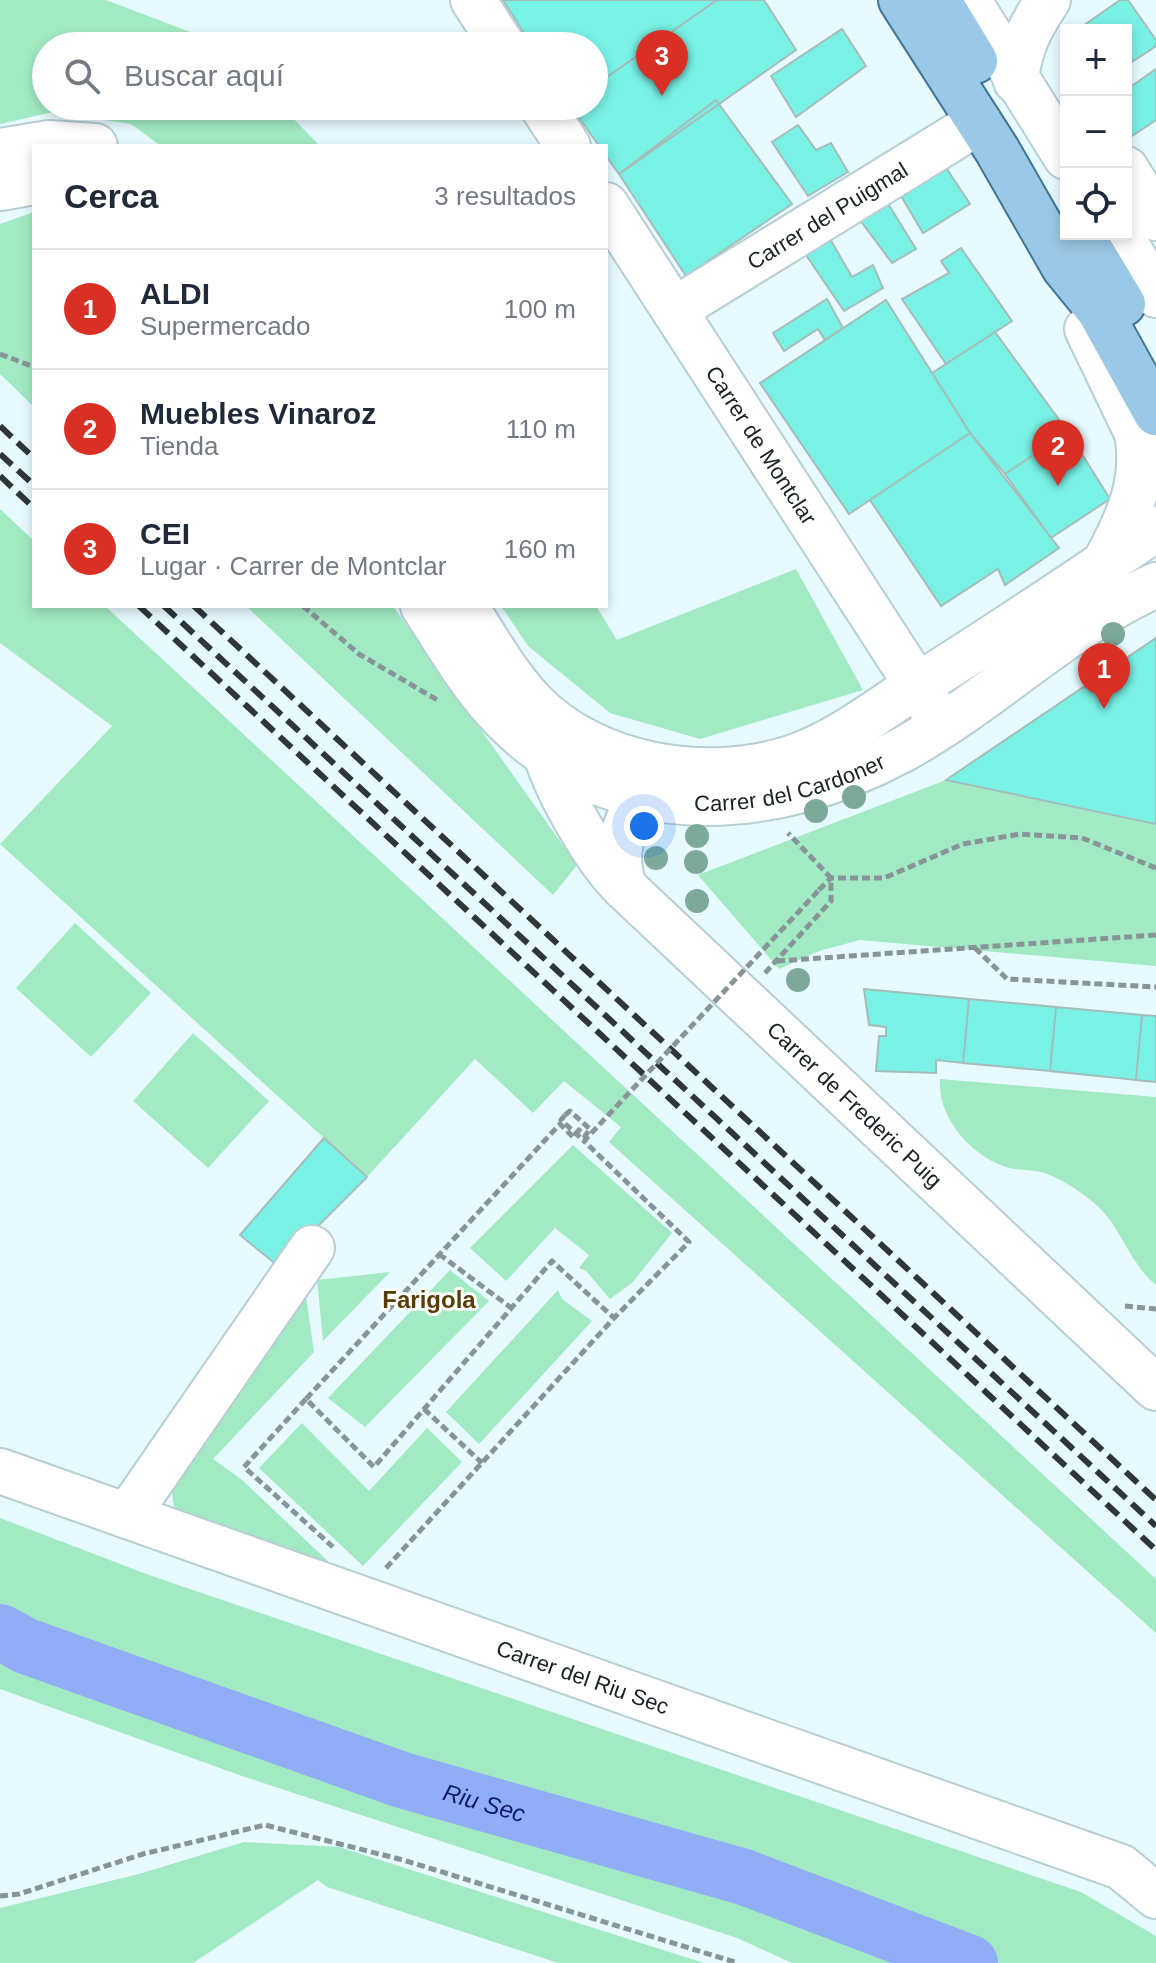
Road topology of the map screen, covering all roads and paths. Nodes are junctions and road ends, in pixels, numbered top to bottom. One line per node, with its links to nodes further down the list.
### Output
1 (473, 0): 6 (street)
2 (901, 0): 9 (main road)
3 (938, 0): 15 (main road)
4 (968, 0): 7 (street)
5 (1048, 0): 7 (street)
6 (494, 32)
7 (1016, 81): 10 (street)
8 (551, 120): 11 (street)
9 (979, 122): 19 (main road); 21 (street, Carrer del Puigmal)
10 (1058, 139)
11 (567, 144)
12 (21, 159): 14 (street)
13 (1134, 167): 17 (street)
14 (0, 188)
15 (1060, 200)
16 (608, 208): 21 (street, Carrer de Montclar)
17 (1156, 218)
18 (1124, 240): 20 (street)
19 (1073, 250): 23 (main road); 25 (main road); 27 (street)
20 (1156, 295)
21 (674, 310): 32 (street, Carrer de Montclar)
22 (0, 354): 24 (path)
23 (1156, 357)
24 (32, 366)
25 (1156, 413)
26 (1156, 529): 27 (street, Carrer del Cardoner)
27 (1104, 564): 32 (street, Carrer del Cardoner)
28 (1150, 583): 35 (street, Carrer del Cardoner)
29 (305, 608): 33 (path)
30 (424, 608): 33 (street, Carrer del Cardoner)
31 (466, 608): 34 (street, Carrer del Cardoner)
32 (918, 686): 34 (street, Carrer del Cardoner); 35 (street, Carrer de Montclar)
33 (482, 693): 36 (street, Carrer del Cardoner)
34 (532, 702): 36 (street)
35 (942, 724): 37 (street, Carrer del Cardoner)
36 (546, 756): 37 (street, Carrer del Cardoner); 41 (street, Carrer de Frederic Puig)
37 (639, 796): 41 (street)
38 (788, 833): 40 (path)
39 (1156, 868): 40 (path)
40 (831, 878): 44 (path); 47 (path, bridge)
41 (625, 888): 54 (street, Carrer de Frederic Puig)
42 (1156, 935): 43 (path)
43 (974, 947): 44 (path); 46 (path)
44 (777, 961): 45 (path)
45 (759, 979)
46 (1156, 987)
47 (584, 1141): 49 (path, bridge); 53 (path)
48 (312, 1248): 59 (street)
49 (439, 1254): 51 (path); 55 (path)
50 (1117, 1305): 52 (path)
51 (510, 1307): 53 (path); 56 (path)
52 (1156, 1309)
53 (614, 1318): 57 (path)
54 (1156, 1388)
55 (306, 1399): 56 (path); 60 (path)
56 (424, 1409): 57 (path)
57 (482, 1463): 61 (path)
58 (0, 1471): 59 (street, Carrer del Riu Sec)
59 (127, 1516): 63 (street, Carrer del Riu Sec)
60 (337, 1551)
61 (382, 1572)
62 (0, 1896): 64 (path)
63 (1156, 1896)
64 (738, 1963)

